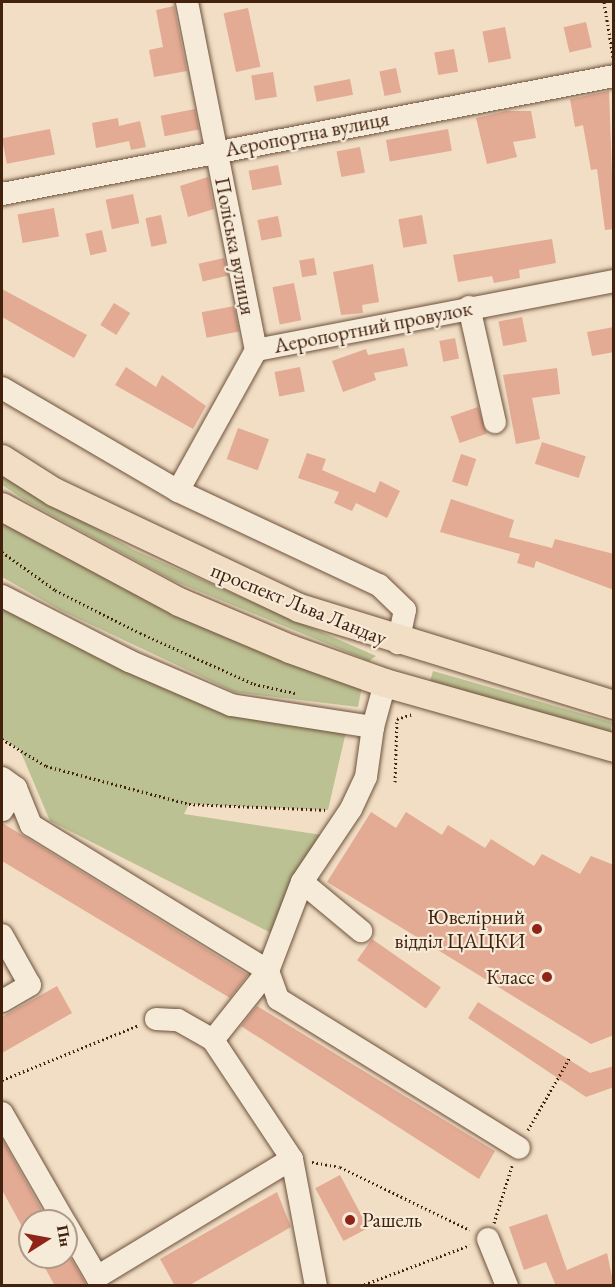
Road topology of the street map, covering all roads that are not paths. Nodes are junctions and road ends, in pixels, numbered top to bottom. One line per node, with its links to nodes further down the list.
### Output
1 (187, 2): 3 (street, Поліська вулиця)
2 (614, 76): 3 (street, Аеропортна вулиця)
3 (216, 152): 4 (street, Аеропортна вулиця); 7 (street, Поліська вулиця)
4 (2, 194)
5 (614, 281): 6 (street, Аеропортний провулок)
6 (469, 307): 7 (street, Аеропортний провулок); 9 (street)
7 (256, 350): 11 (street, Аеропортний провулок)
8 (2, 388): 11 (street)
9 (495, 422)
10 (2, 459): 14 (main road, проспект Льва Ландау)
11 (178, 491): 14 (street)
12 (2, 507): 15 (main road, проспект Льва Ландау)
13 (2, 596): 17 (street)
14 (398, 643): 15 (main road); 16 (main road, проспект Льва Ландау)
15 (386, 683): 17 (street); 18 (main road, проспект Льва Ландау)
16 (614, 705)
17 (374, 727): 21 (street)
18 (614, 748)
19 (9, 783): 20 (street); 24 (street)
20 (2, 810)
21 (302, 882): 22 (street); 24 (street)
22 (361, 931)
23 (2, 935): 25 (street)
24 (268, 971): 27 (street); 29 (street)
25 (2, 1001)
26 (156, 1019): 27 (street)
27 (213, 1040): 30 (street)
28 (2, 1113): 31 (street)
29 (519, 1148)
30 (292, 1159): 33 (street); 34 (street)
31 (57, 1209)
32 (488, 1239): 35 (street)
33 (78, 1245)
34 (316, 1286)
35 (507, 1286)

